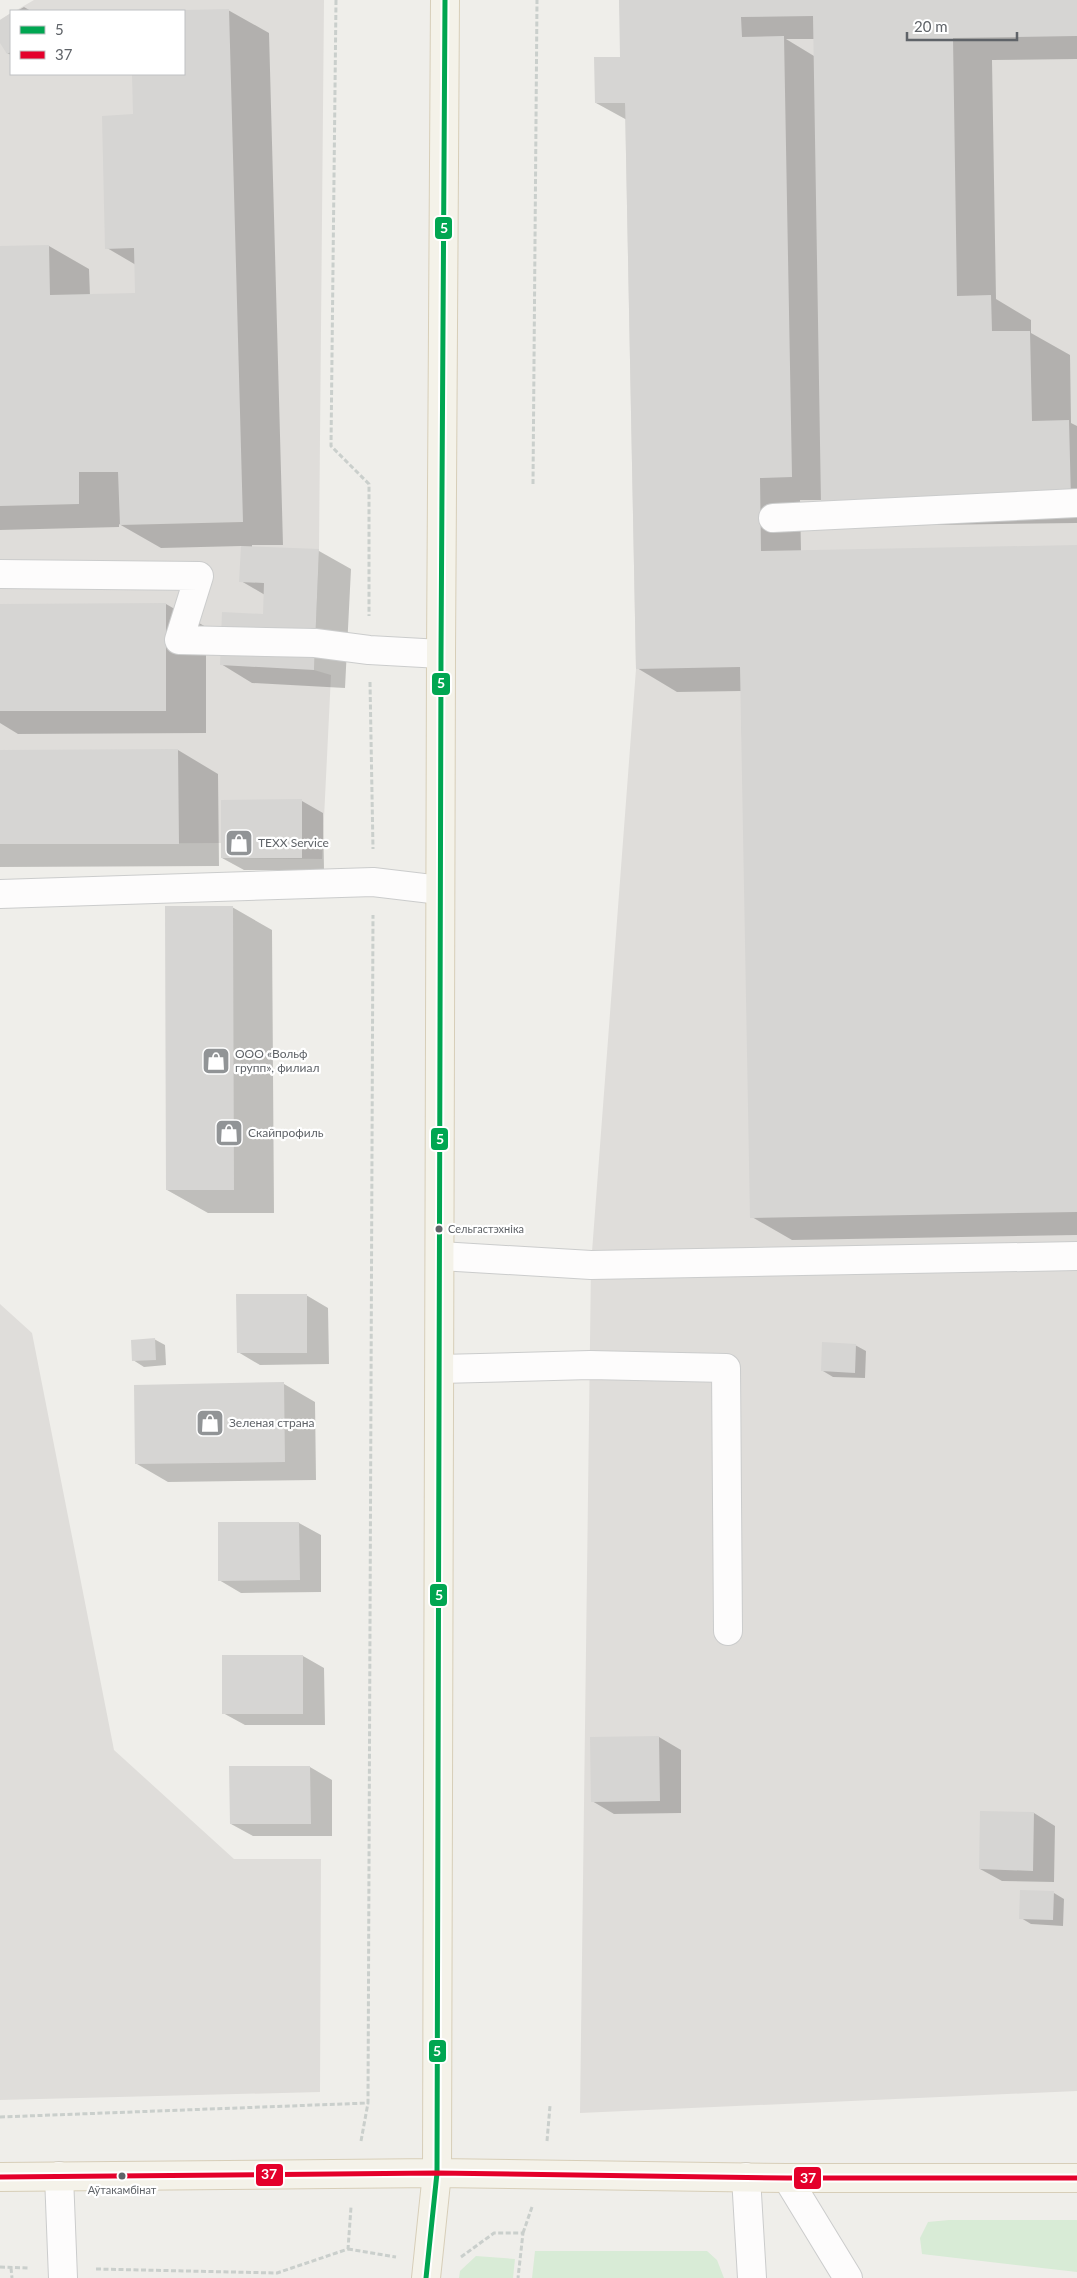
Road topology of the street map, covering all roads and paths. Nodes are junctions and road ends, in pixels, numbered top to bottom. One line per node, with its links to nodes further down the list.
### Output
1 (336, 0): 8 (path)
2 (446, 0): 9 (main road)
3 (538, 0): 4 (path)
4 (533, 484)
5 (1077, 503): 6 (lane)
6 (773, 518)
7 (0, 574): 8 (lane)
8 (369, 650): 9 (lane); 10 (path)
9 (440, 654): 11 (main road)
10 (373, 882): 11 (lane); 12 (lane); 17 (path)
11 (440, 890): 13 (main road)
12 (0, 894)
13 (440, 1256): 14 (lane); 15 (main road)
14 (1077, 1256)
15 (440, 1368): 16 (lane); 19 (main road)
16 (728, 1630)
17 (368, 2103): 18 (path); 20 (path)
18 (0, 2117)
19 (437, 2173): 20 (main road); 23 (main road); 32 (main road)
20 (354, 2174): 21 (main road); 29 (path)
21 (59, 2176): 22 (main road); 28 (lane)
22 (0, 2177)
23 (746, 2177): 24 (main road); 33 (lane)
24 (787, 2178): 25 (main road); 34 (lane)
25 (1077, 2178)
26 (0, 2268): 27 (path)
27 (11, 2268): 28 (path); 30 (path)
28 (63, 2273): 29 (path)
29 (277, 2273): 31 (path)
30 (12, 2278)
31 (277, 2278)
32 (426, 2278)
33 (752, 2278)
34 (848, 2278)

